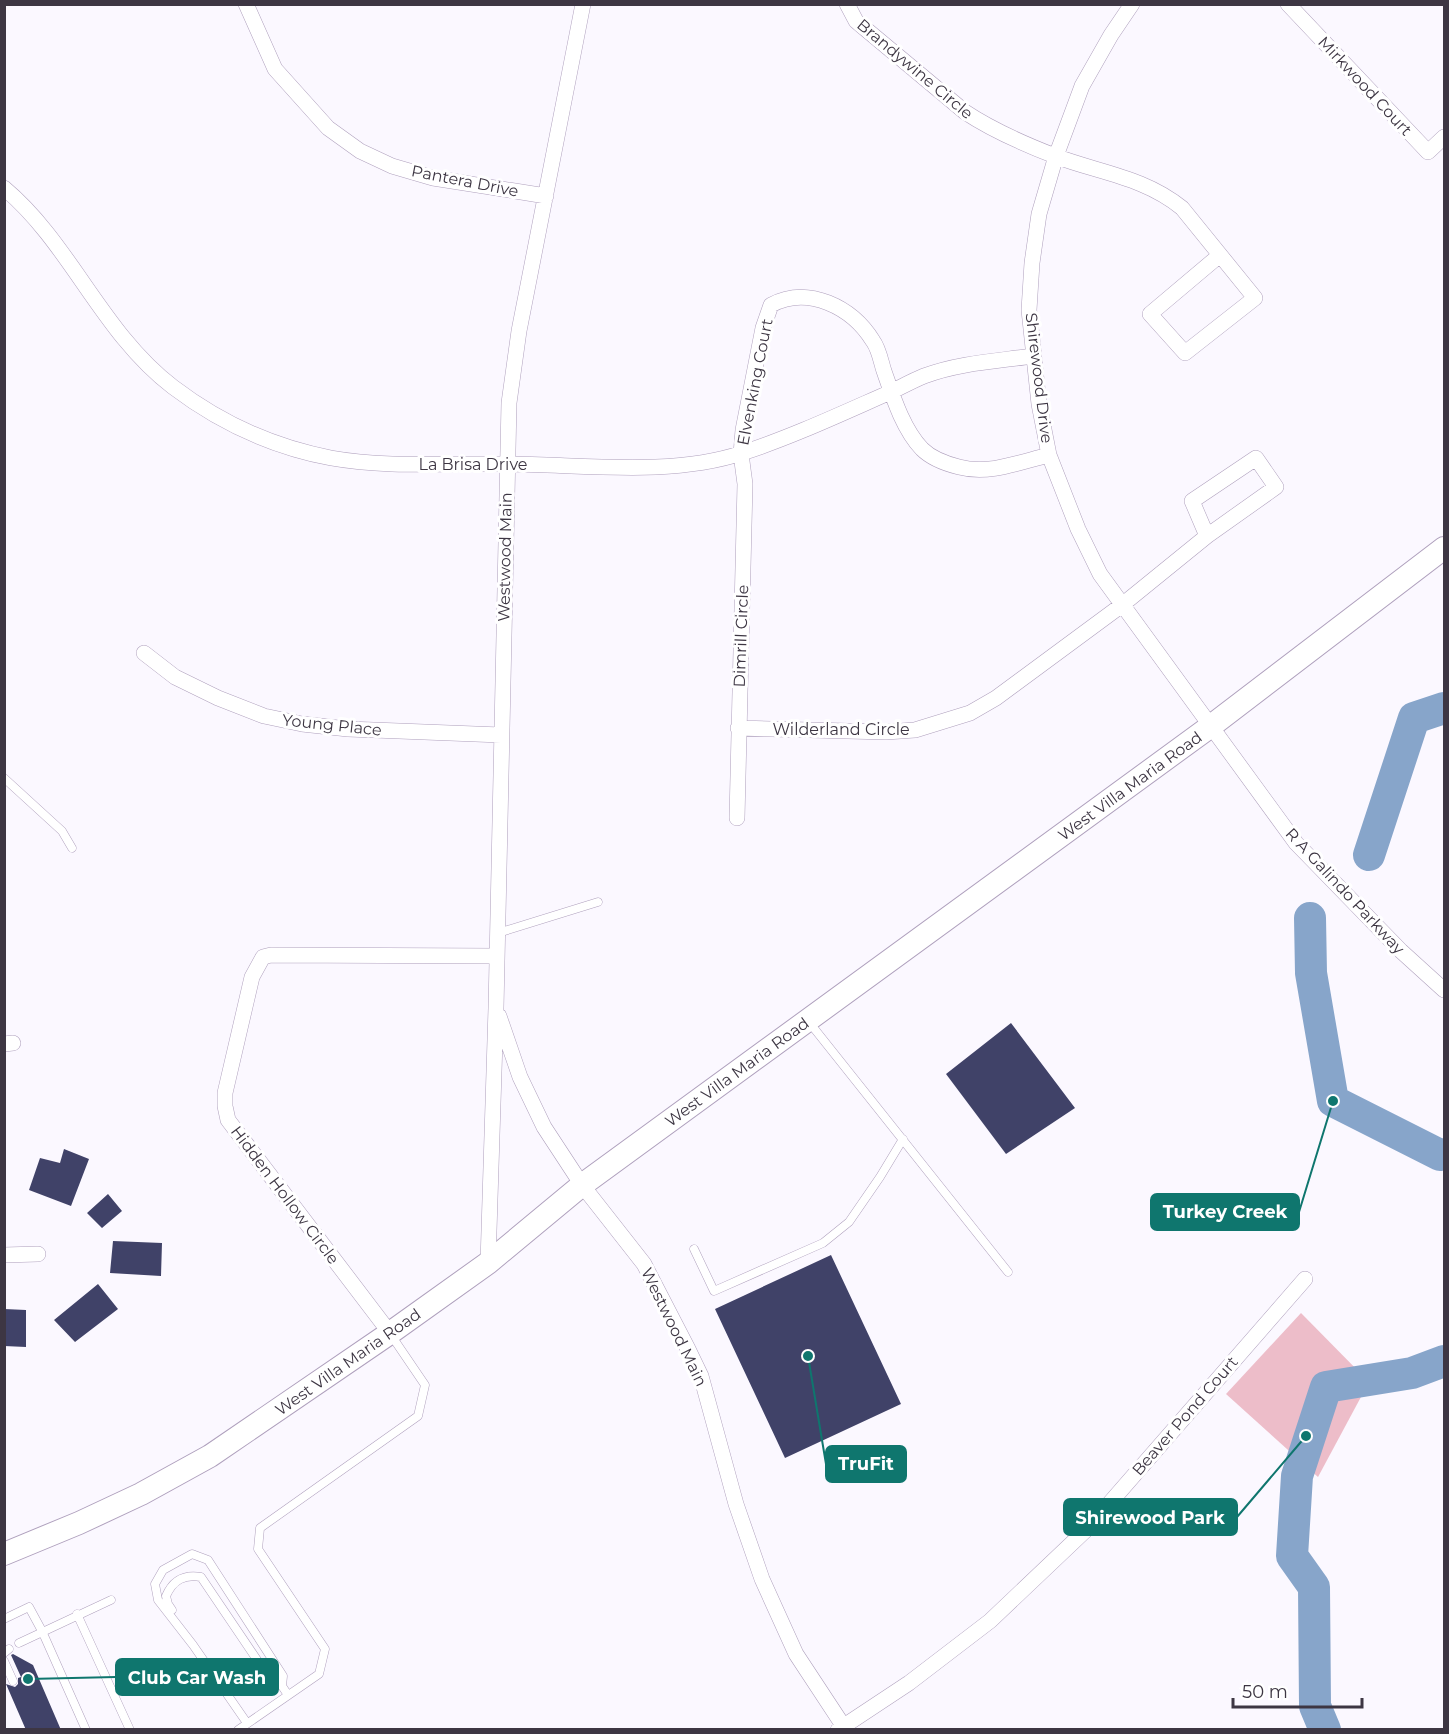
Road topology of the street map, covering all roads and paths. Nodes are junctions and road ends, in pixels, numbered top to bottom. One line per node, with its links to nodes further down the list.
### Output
1 (246, 4): 9 (street, Pantera Drive)
2 (583, 4): 9 (street, Westwood Main)
3 (847, 4): 7 (street, Brandywine Circle)
4 (1132, 4): 7 (street, Shirewood Drive)
5 (1288, 4): 6 (street, Mirkwood Court)
6 (1444, 137)
7 (1056, 156): 10 (street, Brandywine Circle); 11 (street, Shirewood Drive)
8 (4, 188): 15 (street, La Brisa Drive)
9 (546, 196): 15 (street, Westwood Main)
10 (1220, 255): 10 (street, Brandywine Circle)
11 (1033, 356): 12 (street, La Brisa Drive); 14 (street, Shirewood Drive)
12 (891, 392): 13 (street, La Brisa Drive); 13 (street, Elvenking Court); 14 (street, Elvenking Court)
13 (741, 454): 15 (street, La Brisa Drive); 21 (street, Dimrill Circle)
14 (1049, 455): 18 (street, Shirewood Drive)
15 (507, 464): 22 (street, Westwood Main)
16 (1207, 536): 16 (street, Wilderland Circle); 18 (street, Wilderland Circle)
17 (1444, 548): 20 (main road, West Villa Maria Road)
18 (1122, 605): 20 (street, Shirewood Drive); 21 (street, Wilderland Circle)
19 (144, 653): 22 (street, Young Place)
20 (1211, 726): 29 (street, R A Galindo Parkway); 31 (main road, West Villa Maria Road)
21 (738, 728): 24 (street, Dimrill Circle)
22 (501, 735): 27 (street, Westwood Main)
23 (4, 778): 25 (lane)
24 (737, 818)
25 (72, 848)
26 (598, 902): 27 (lane)
27 (498, 933): 28 (street, Westwood Main)
28 (497, 956): 30 (street, Westwood Main); 40 (street, Hidden Hollow Circle)
29 (1444, 990)
30 (496, 1008): 33 (street, Westwood Main); 37 (street, Westwood Main)
31 (807, 1020): 32 (lane); 33 (main road, West Villa Maria Road)
32 (903, 1139): 34 (lane); 38 (lane)
33 (582, 1185): 37 (main road, West Villa Maria Road); 53 (street, Westwood Main)
34 (694, 1250)
35 (38, 1254): 36 (street)
36 (4, 1255)
37 (488, 1263): 40 (main road, West Villa Maria Road)
38 (1008, 1272)
39 (1305, 1279): 53 (street, Beaver Pond Court)
40 (390, 1333): 41 (main road, West Villa Maria Road); 51 (lane)
41 (4, 1554)
42 (111, 1600): 43 (lane)
43 (77, 1614): 45 (lane); 55 (lane)
44 (4, 1619): 45 (lane)
45 (42, 1631): 46 (lane); 54 (lane)
46 (19, 1643)
47 (193, 1645): 50 (lane); 50 (lane); 52 (lane)
48 (4, 1661): 49 (lane)
49 (13, 1681)
50 (282, 1686): 51 (lane)
51 (288, 1695): 52 (lane)
52 (247, 1723): 56 (lane)
53 (843, 1728)
54 (86, 1730)
55 (130, 1730)
56 (238, 1730)

